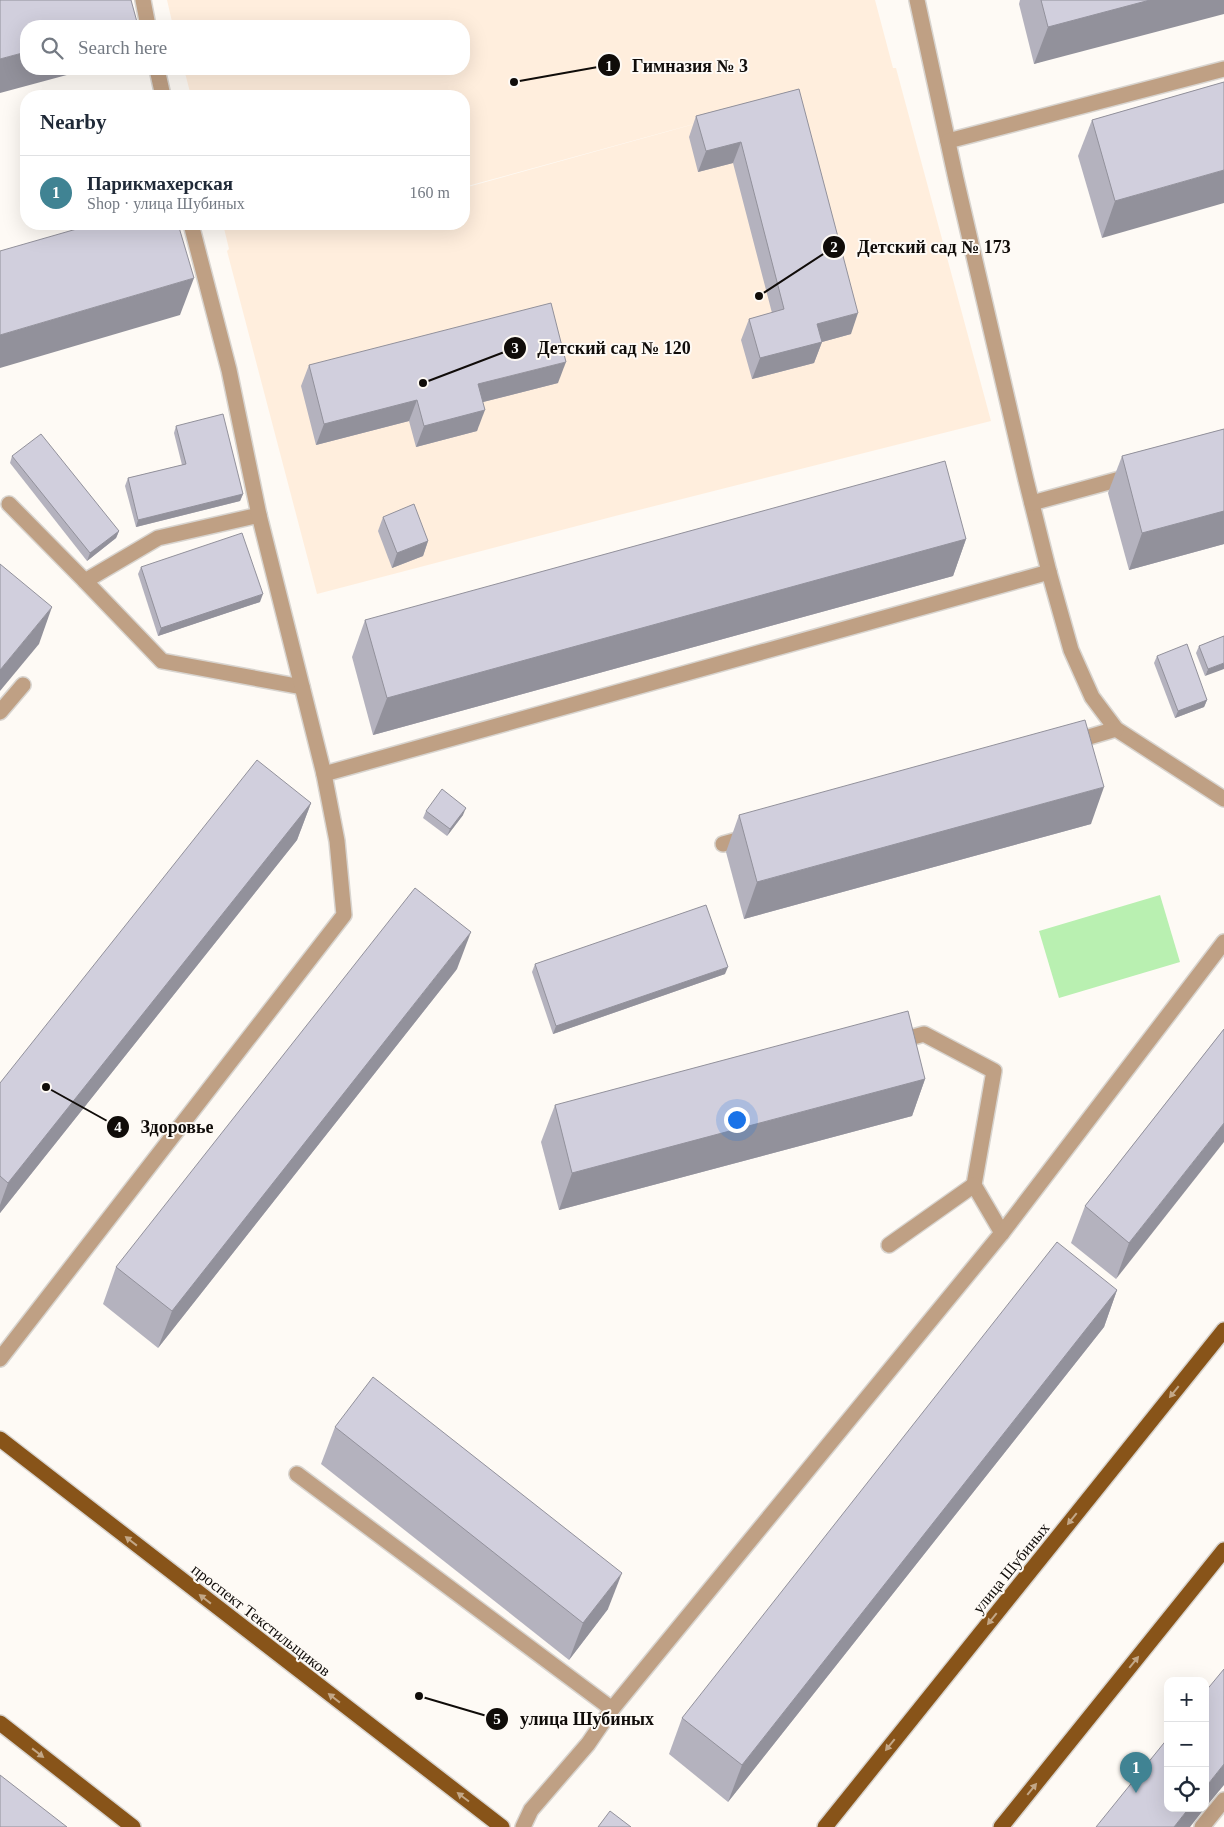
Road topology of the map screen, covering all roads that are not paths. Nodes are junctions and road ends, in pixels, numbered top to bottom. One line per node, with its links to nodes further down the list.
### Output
1 (143, 0): 3 (lane)
2 (917, 0): 7 (lane)
3 (147, 20)
4 (1224, 69): 7 (lane)
5 (158, 75): 6 (lane)
6 (162, 90)
7 (948, 141): 10 (lane)
8 (193, 230): 12 (lane)
9 (1147, 472): 10 (lane)
10 (1032, 503): 13 (lane)
11 (9, 504): 14 (lane)
12 (259, 515): 14 (lane); 16 (lane)
13 (1049, 572): 18 (lane); 20 (lane)
14 (85, 581): 16 (lane)
15 (22, 685): 17 (lane)
16 (302, 687): 20 (lane)
17 (0, 712)
18 (1116, 729): 19 (lane); 21 (lane)
19 (1059, 746)
20 (324, 774): 30 (lane)
21 (1224, 799)
22 (762, 833): 23 (lane)
23 (723, 844)
24 (1224, 942): 27 (lane)
25 (876, 1047): 26 (lane)
26 (974, 1185): 27 (lane); 28 (lane)
27 (1002, 1233): 34 (lane)
28 (889, 1245)
29 (1224, 1330): 40 (main road, улица Шубиных, one-way to 40)
30 (0, 1359)
31 (0, 1439): 38 (main road, проспект Текстильщиков, one-way to 31)
32 (296, 1474): 34 (lane)
33 (1224, 1550): 41 (main road, one-way to 33)
34 (612, 1709): 39 (lane)
35 (0, 1723): 37 (main road, one-way to 37)
36 (1224, 1800): 42 (lane)
37 (133, 1827)
38 (502, 1827)
39 (523, 1827)
40 (825, 1827)
41 (1001, 1827)
42 (1202, 1827)

